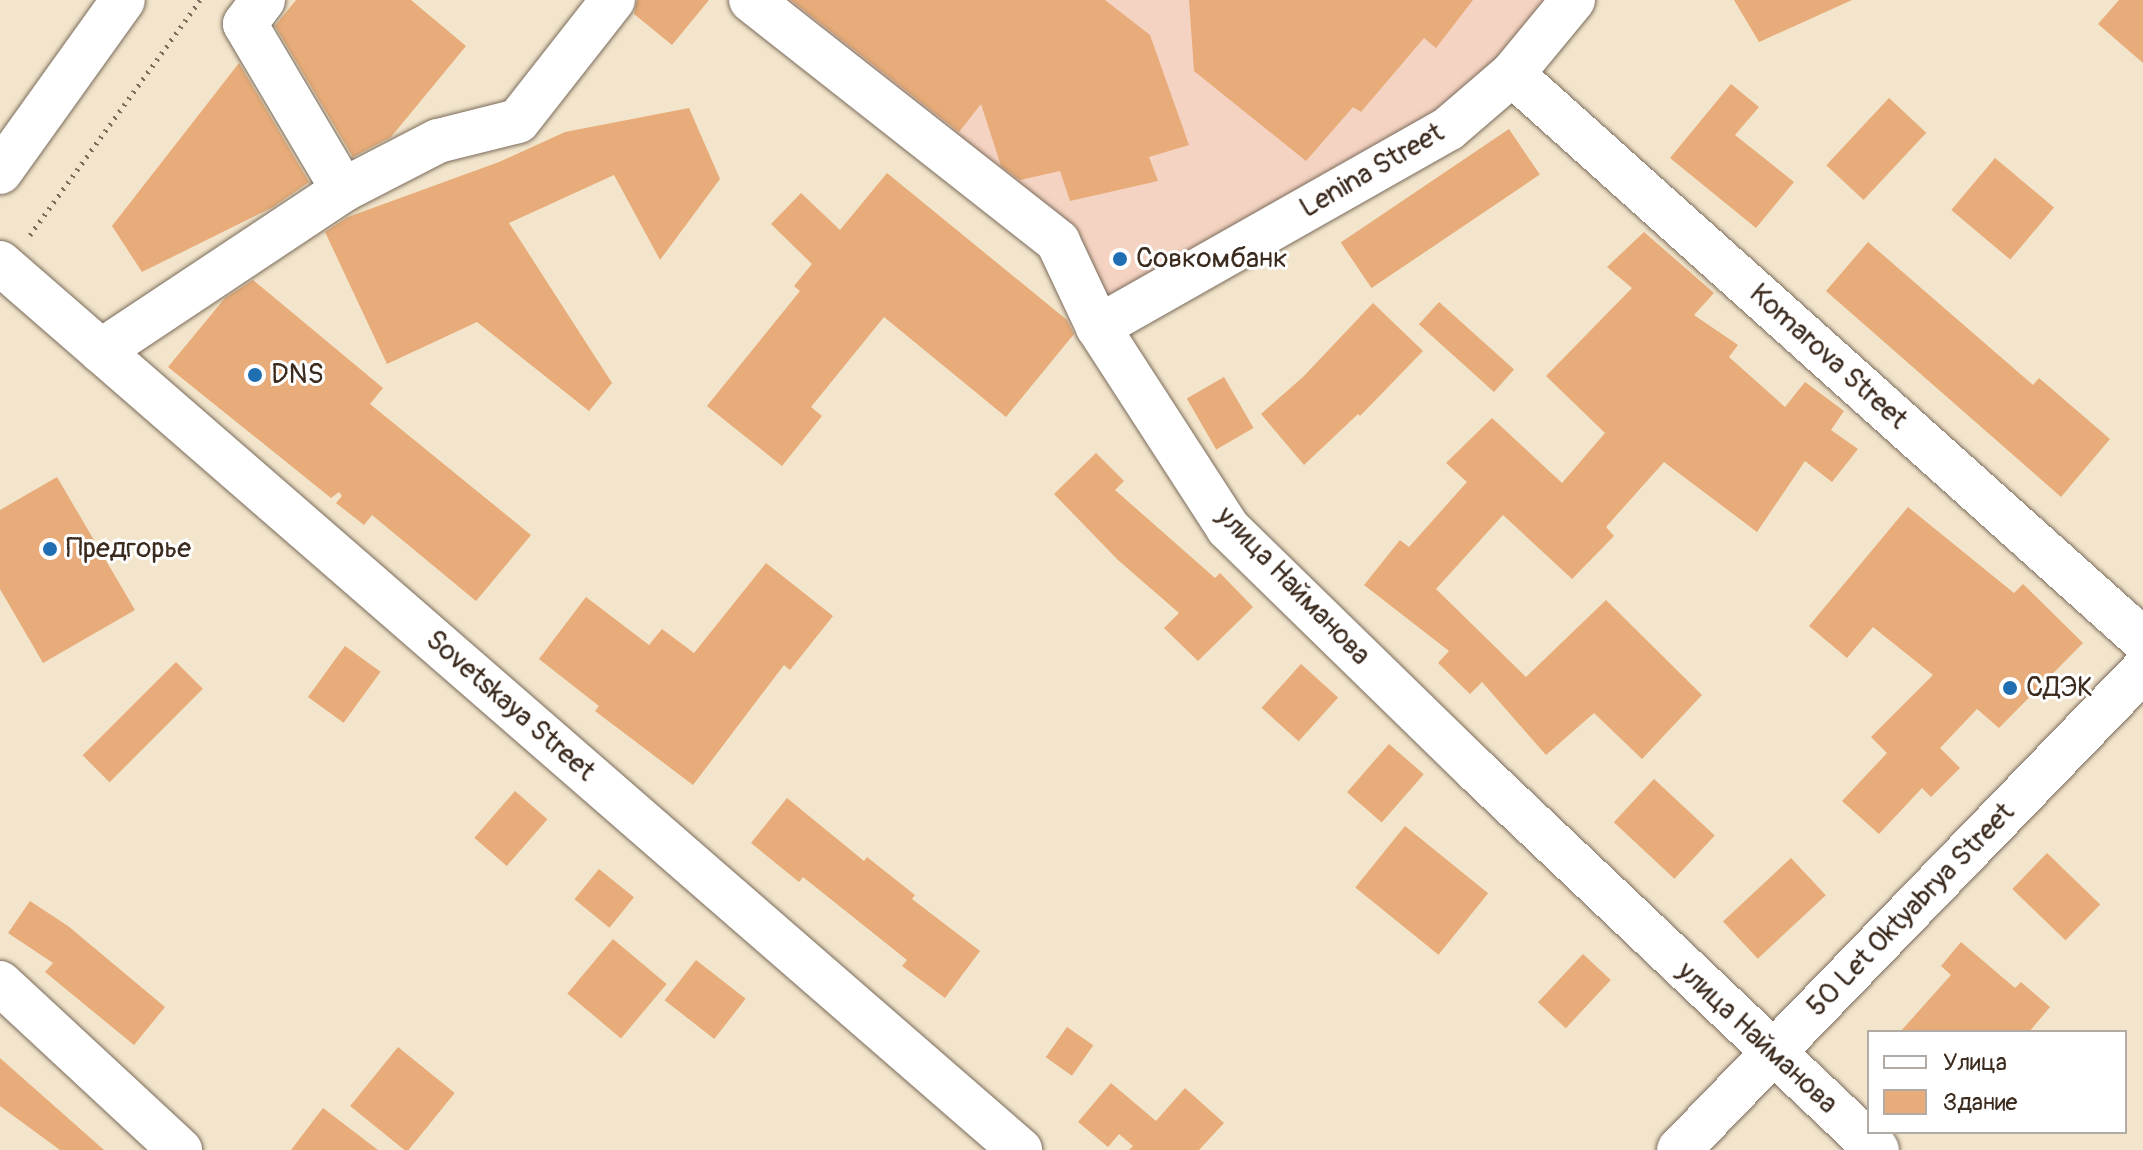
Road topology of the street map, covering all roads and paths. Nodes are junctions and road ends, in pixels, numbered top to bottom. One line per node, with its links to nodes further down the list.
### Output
1 (123, 0): 8 (street)
2 (200, 0): 10 (path)
3 (263, 0): 9 (street)
4 (613, 0): 9 (street)
5 (751, 0): 11 (street, улица Найманова)
6 (1573, 0): 7 (street, Lenina Street)
7 (1512, 74): 11 (street, Lenina Street); 13 (street, Komarova Street)
8 (0, 172)
9 (343, 190): 12 (street)
10 (3, 265): 12 (street, Sovetskaya Street)
11 (1098, 327): 16 (street, улица Найманова)
12 (101, 351): 18 (street, Sovetskaya Street)
13 (2143, 640)
14 (2143, 670): 16 (street, 50 Let Oktyabrya Street)
15 (0, 983): 17 (street)
16 (1773, 1054): 19 (street, 50 Let Oktyabrya Street); 20 (street, улица Найманова)
17 (180, 1150)
18 (1020, 1150)
19 (1679, 1150)
20 (1877, 1150)

